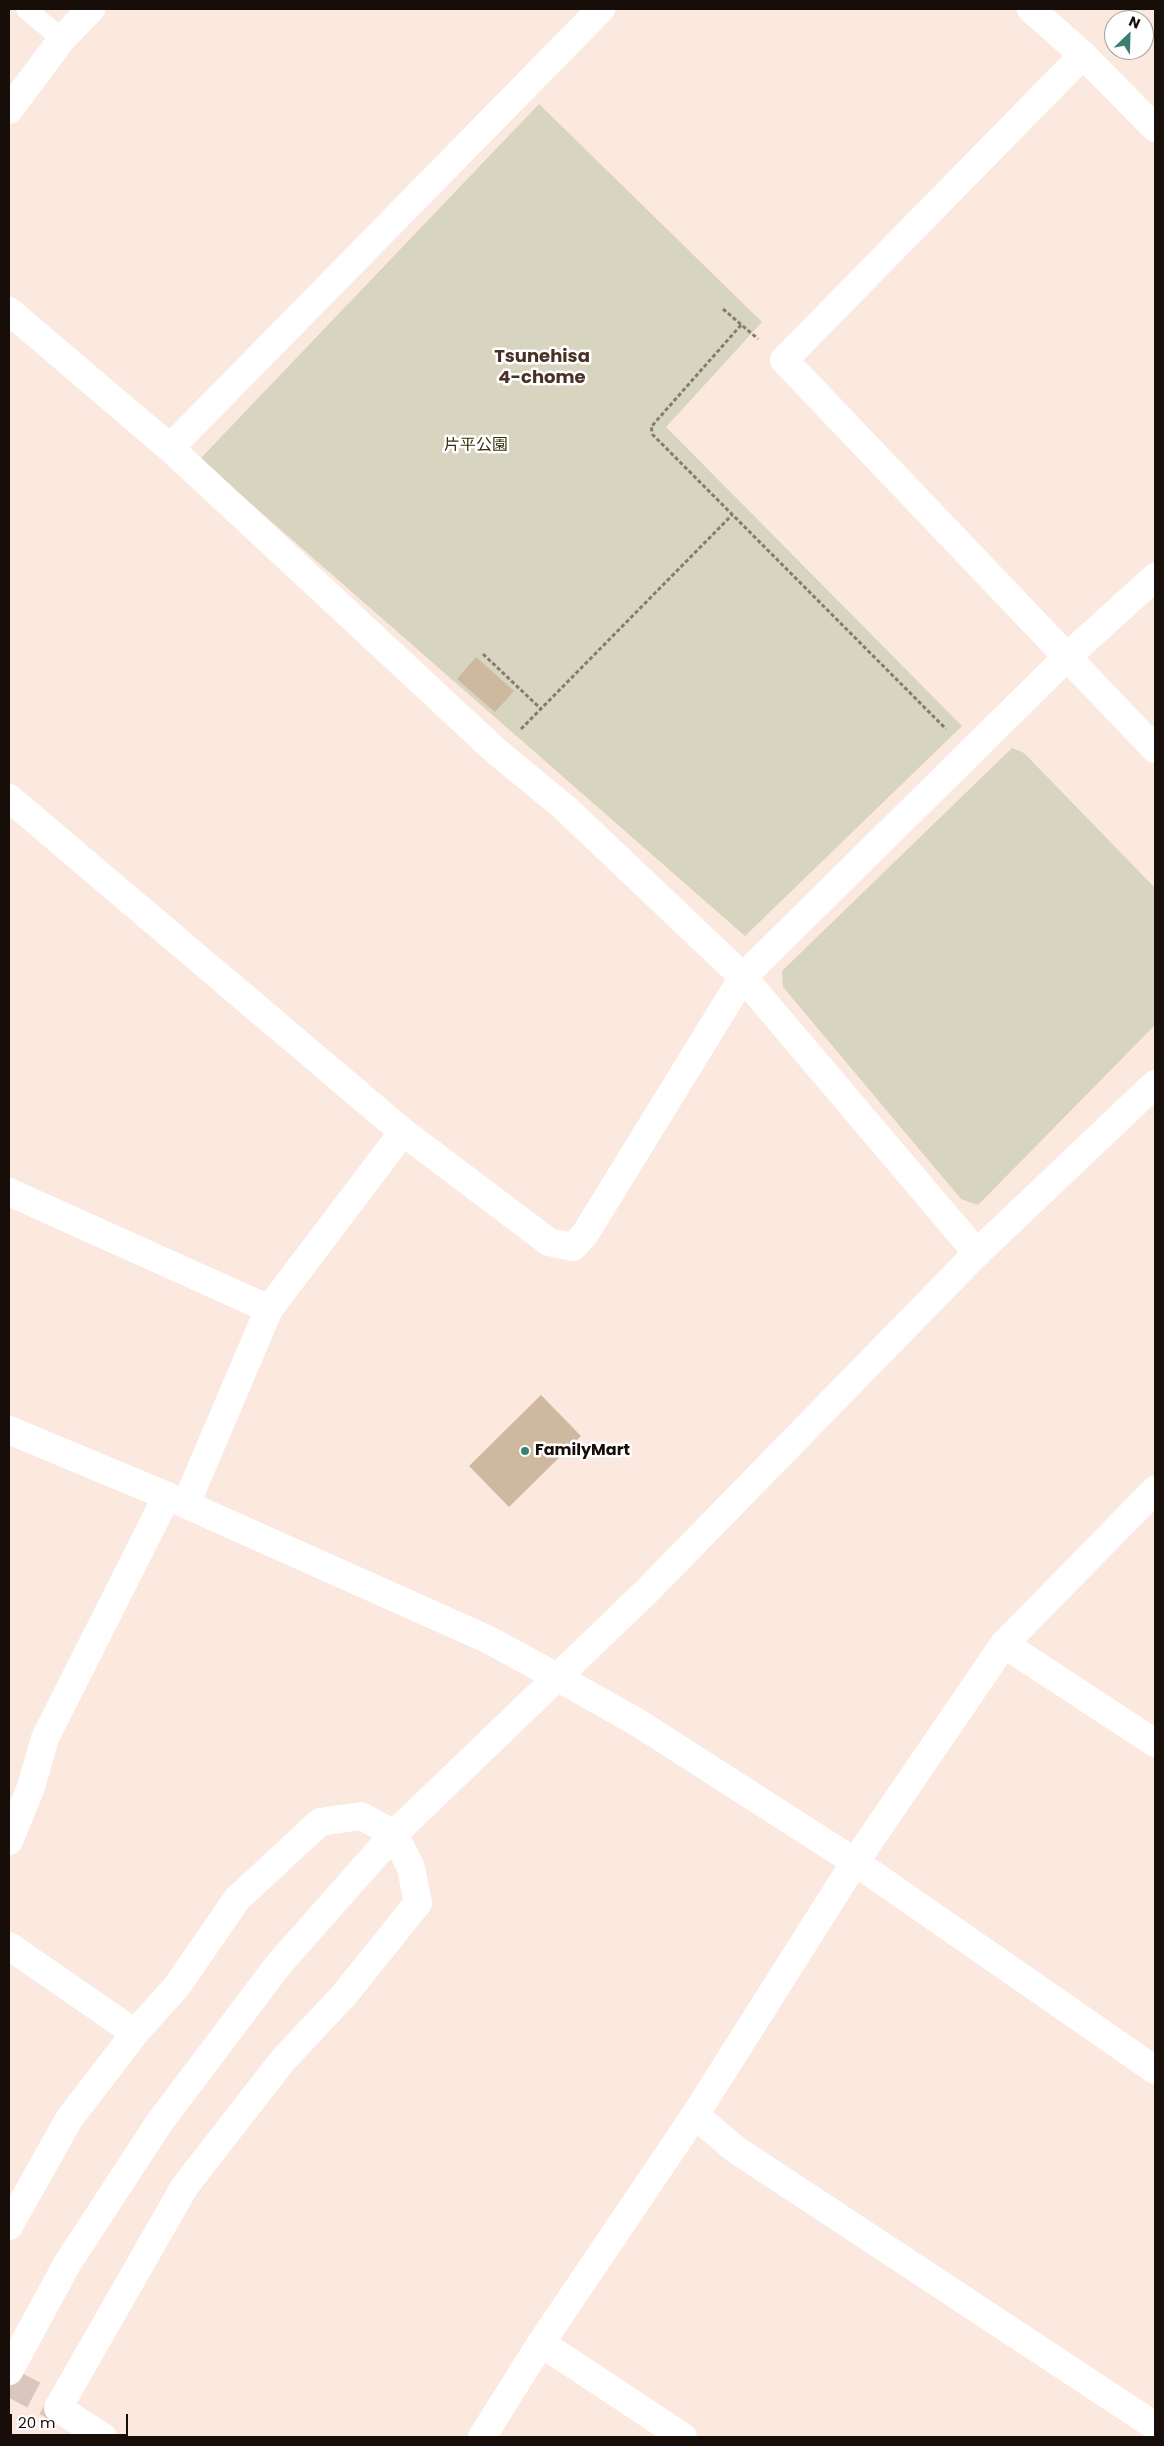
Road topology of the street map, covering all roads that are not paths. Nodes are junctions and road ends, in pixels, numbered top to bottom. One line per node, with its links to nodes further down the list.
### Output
1 (26, 9): 5 (lane)
2 (91, 9): 5 (street)
3 (601, 9): 10 (street)
4 (1031, 9): 6 (street)
5 (62, 39): 7 (street)
6 (1082, 56): 8 (street); 12 (street)
7 (9, 110)
8 (1155, 128)
9 (9, 311): 10 (street)
10 (170, 448): 15 (street)
11 (1155, 577): 12 (street)
12 (1068, 656): 13 (street); 15 (street)
13 (1155, 749)
14 (9, 798): 17 (street)
15 (743, 977): 17 (street); 19 (street)
16 (1155, 1084): 19 (street)
17 (403, 1132): 20 (street)
18 (9, 1192): 20 (street)
19 (977, 1253): 25 (street)
20 (269, 1309): 23 (street)
21 (9, 1430): 23 (street)
22 (1155, 1490): 24 (street)
23 (176, 1500): 25 (street); 28 (street)
24 (1004, 1644): 26 (street); 29 (street)
25 (557, 1677): 27 (street); 29 (street)
26 (1155, 1743)
27 (394, 1834): 31 (street); 36 (street); 38 (street)
28 (9, 1841)
29 (855, 1862): 32 (street); 33 (street)
30 (9, 1946): 31 (street)
31 (135, 2034): 34 (street)
32 (1155, 2070)
33 (695, 2115): 35 (street); 37 (street)
34 (9, 2226)
35 (541, 2343): 39 (street); 40 (street)
36 (9, 2371)
37 (1155, 2426)
38 (103, 2437)
39 (482, 2437)
40 (683, 2437)

